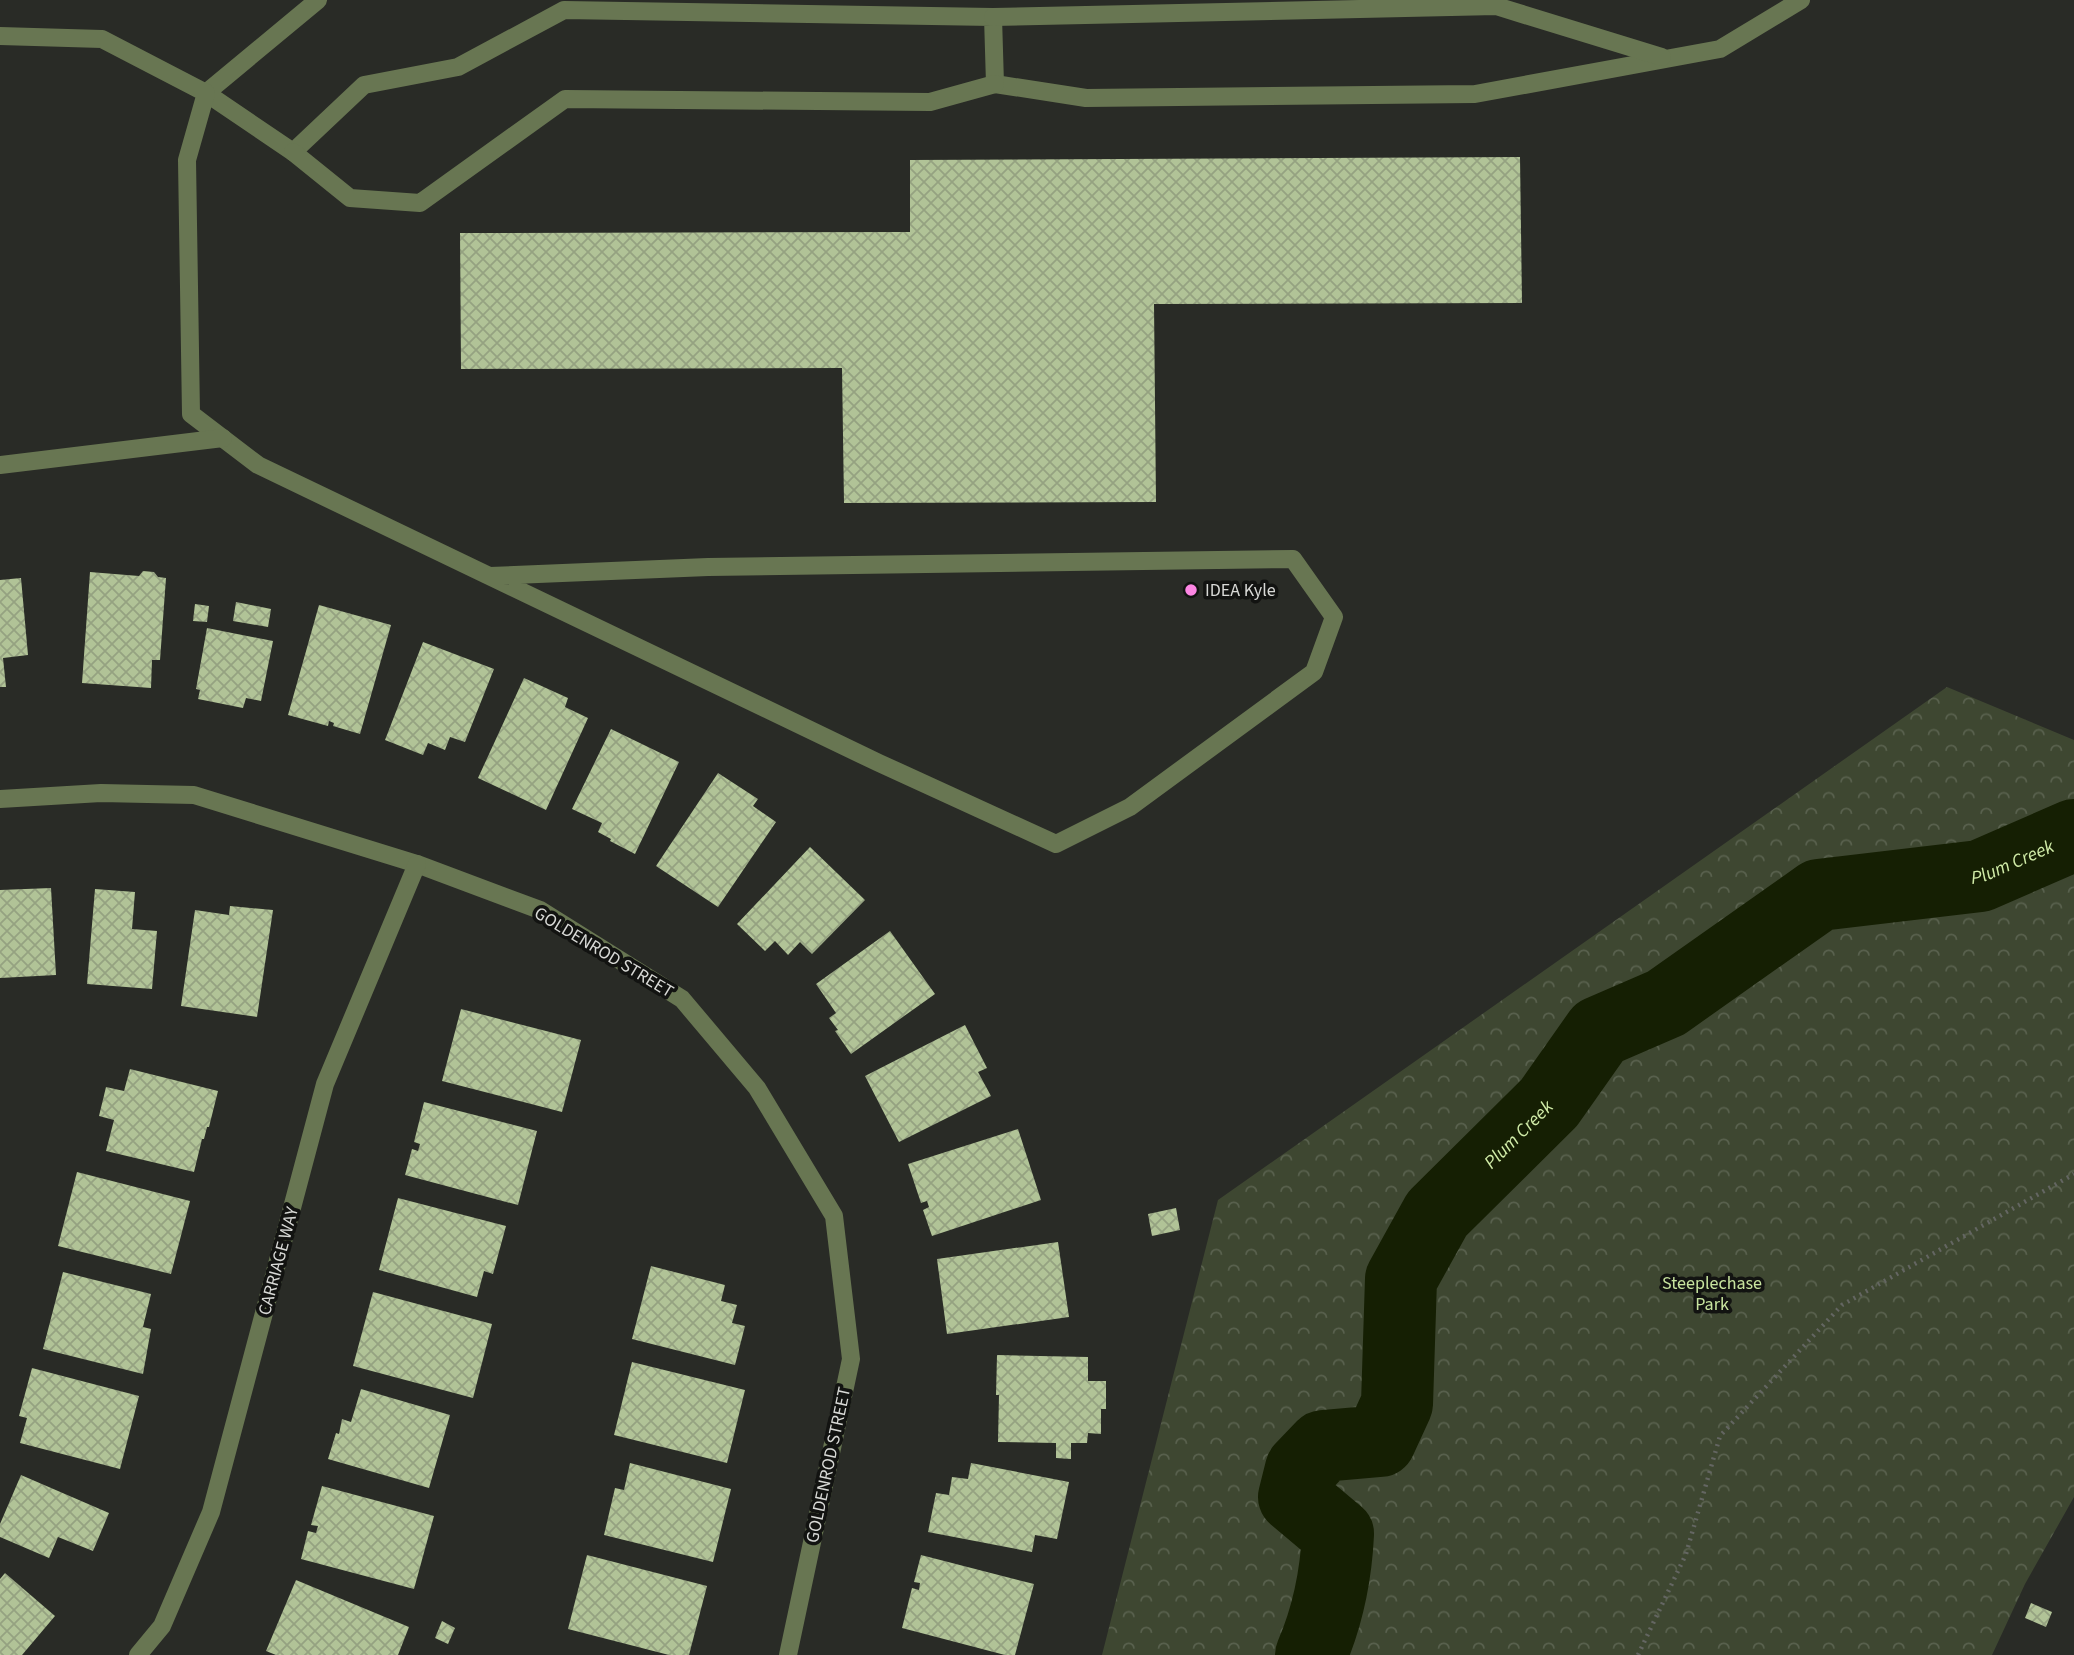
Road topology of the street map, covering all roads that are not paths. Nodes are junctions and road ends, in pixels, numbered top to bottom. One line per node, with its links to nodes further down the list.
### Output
1 (318, 0): 7 (street)
2 (1801, 0): 5 (street)
3 (993, 18): 5 (street); 6 (street); 8 (street)
4 (0, 36): 7 (street)
5 (1665, 58): 6 (street)
6 (995, 84): 8 (street)
7 (205, 93): 8 (street); 9 (street)
8 (293, 152)
9 (223, 438): 10 (street); 11 (street)
10 (0, 465)
11 (490, 576): 11 (street)
12 (0, 799): 13 (street, GOLDENROD STREET)
13 (417, 864): 14 (street, CARRIAGE WAY); 15 (street, GOLDENROD STREET)
14 (138, 1655)
15 (788, 1655)

